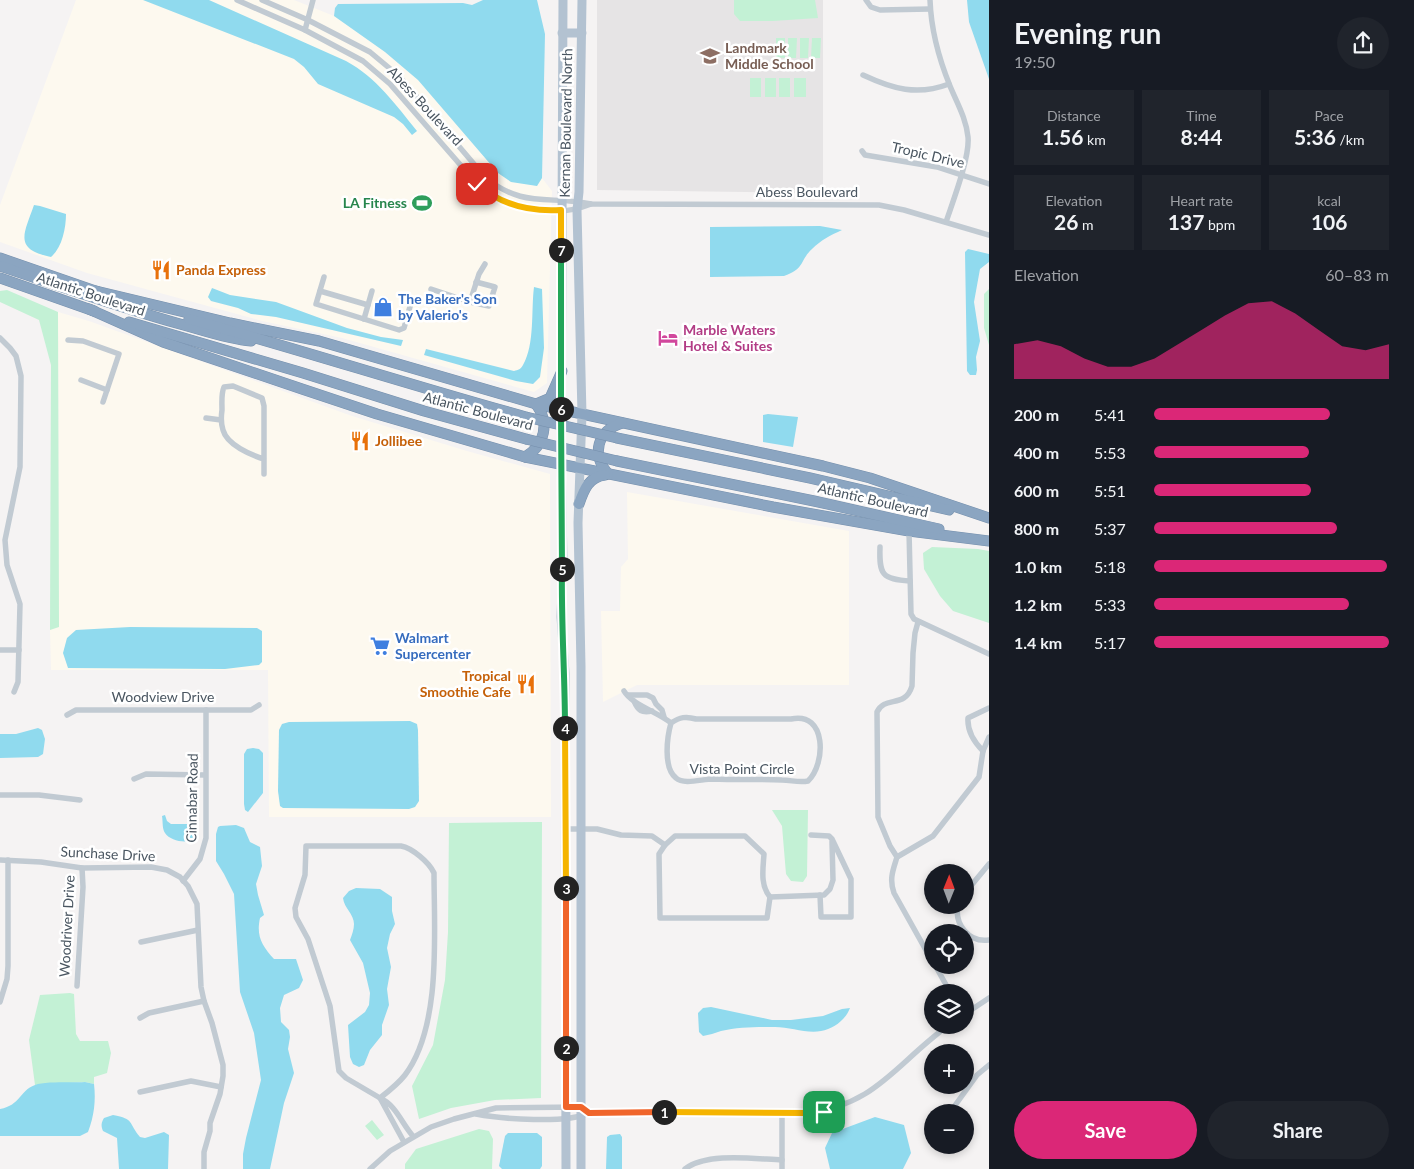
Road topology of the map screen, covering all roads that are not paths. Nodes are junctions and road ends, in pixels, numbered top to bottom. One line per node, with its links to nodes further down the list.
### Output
1 (237, 0): 10 (street, Abess Boulevard)
2 (262, 0): 9 (street, Abess Boulevard)
3 (313, 0): 9 (street)
4 (563, 0): 12 (main road, Kernan Boulevard North)
5 (582, 0): 11 (main road, Kernan Boulevard North)
6 (866, 0): 8 (street)
7 (930, 0): 8 (street)
8 (930, 9): 14 (street)
9 (308, 20): 10 (street); 18 (street, Abess Boulevard)
10 (305, 30): 20 (street, Abess Boulevard)
11 (582, 33): 12 (main road); 19 (main road, Kernan Boulevard North)
12 (562, 34): 18 (main road, Kernan Boulevard North)
13 (863, 75): 14 (street)
14 (949, 84): 16 (street)
15 (862, 151): 16 (street, Tropic Drive)
16 (960, 175): 17 (street, Tropic Drive); 21 (street)
17 (989, 184)
18 (561, 200): 19 (street, Abess Boulevard); 20 (main road, Kernan Boulevard North)
19 (577, 205): 20 (street, Abess Boulevard); 21 (street, Abess Boulevard); 47 (main road, Kernan Boulevard North)
20 (561, 210): 41 (main road, Kernan Boulevard North)
21 (946, 222): 22 (street, Abess Boulevard)
22 (989, 235)
23 (0, 258): 30 (highway, Atlantic Boulevard)
24 (485, 264): 28 (street)
25 (0, 266): 40 (highway)
26 (324, 277): 31 (street)
27 (0, 278): 36 (highway, Atlantic Boulevard)
28 (476, 282): 33 (street); 33 (street)
29 (431, 289): 33 (street)
30 (96, 291): 40 (highway, Atlantic Boulevard); 45 (highway)
31 (320, 291): 35 (street); 37 (street)
32 (372, 291): 35 (street)
33 (470, 302)
34 (411, 303): 37 (street)
35 (368, 305): 37 (street)
36 (89, 309): 51 (highway); 60 (highway, Atlantic Boulevard, bridge)
37 (364, 319)
38 (0, 338): 65 (street)
39 (68, 340): 43 (street)
40 (279, 344): 58 (highway, Atlantic Boulevard, bridge)
41 (562, 371): 45 (highway); 46 (main road, Kernan Boulevard North)
42 (81, 380): 43 (street)
43 (107, 390): 44 (street)
44 (103, 402)
45 (536, 404): 46 (highway); 51 (highway)
46 (561, 409): 47 (highway); 53 (main road, Kernan Boulevard North)
47 (582, 414): 50 (highway); 54 (main road, Kernan Boulevard North)
48 (206, 418): 49 (street)
49 (221, 420): 52 (street); 52 (street)
50 (622, 423): 56 (highway); 58 (highway)
51 (525, 457): 53 (highway)
52 (264, 459): 55 (street)
53 (561, 464): 54 (highway); 81 (main road, Kernan Boulevard North)
54 (581, 468): 56 (highway); 57 (main road, Kernan Boulevard North)
55 (264, 474)
56 (608, 474): 57 (highway); 59 (highway)
57 (579, 504): 80 (main road, Kernan Boulevard North)
58 (989, 519)
59 (909, 531): 60 (highway); 62 (street)
60 (989, 540)
61 (880, 547): 62 (street)
62 (910, 581): 63 (street)
63 (918, 622): 66 (street); 85 (street)
64 (0, 650): 65 (street)
65 (19, 650): 67 (street)
66 (989, 654)
67 (14, 692)
68 (259, 705): 70 (street, Woodview Drive)
69 (989, 708): 75 (street)
70 (206, 710): 71 (street, Woodview Drive); 76 (street, Cinnabar Road)
71 (67, 715)
72 (664, 717): 72 (street); 73 (street)
73 (671, 723): 73 (street, Vista Point Circle)
74 (989, 737): 75 (street)
75 (983, 751): 85 (street)
76 (205, 775): 77 (street); 90 (street, Cinnabar Road)
77 (134, 779)
78 (0, 795): 79 (street)
79 (80, 800)
80 (581, 828): 81 (street); 84 (street); 112 (main road, Kernan Boulevard North)
81 (566, 829): 111 (main road, Kernan Boulevard North)
82 (811, 835): 83 (street)
83 (832, 839): 92 (street); 92 (street)
84 (665, 845): 93 (street); 93 (street)
85 (897, 857): 98 (street)
86 (0, 860): 87 (street, Sunchase Drive)
87 (8, 860): 89 (street, Sunchase Drive); 102 (street)
88 (989, 864): 91 (street)
89 (82, 868): 90 (street, Sunchase Drive); 99 (street, Woodriver Drive)
90 (183, 880): 95 (street)
91 (974, 882)
92 (820, 895): 93 (street)
93 (770, 897)
94 (958, 914): 96 (street)
95 (198, 930): 97 (street); 101 (street)
96 (989, 940)
97 (141, 942)
98 (924, 947)
99 (77, 986)
100 (989, 998): 103 (street)
101 (204, 1001): 104 (street); 107 (street)
102 (0, 1002)
103 (974, 1008)
104 (140, 1018)
105 (938, 1034): 113 (street)
106 (989, 1065): 110 (street)
107 (222, 1086): 108 (street); 120 (street)
108 (140, 1092)
109 (380, 1098): 109 (street); 117 (street); 118 (street)
110 (956, 1104)
111 (566, 1107): 112 (street); 114 (street); 116 (main road, Kernan Boulevard North)
112 (581, 1107): 115 (main road, Kernan Boulevard North)
113 (782, 1113): 115 (street); 119 (street)
114 (476, 1114): 116 (street); 117 (street)
115 (585, 1115): 116 (street); 123 (main road, Kernan Boulevard North)
116 (566, 1118): 122 (main road, Kernan Boulevard North)
117 (414, 1136): 118 (street)
118 (404, 1142): 121 (street)
119 (782, 1160): 124 (street); 125 (street)
120 (204, 1169)
121 (370, 1169)
122 (566, 1169)
123 (581, 1169)
124 (685, 1169)
125 (782, 1169)

